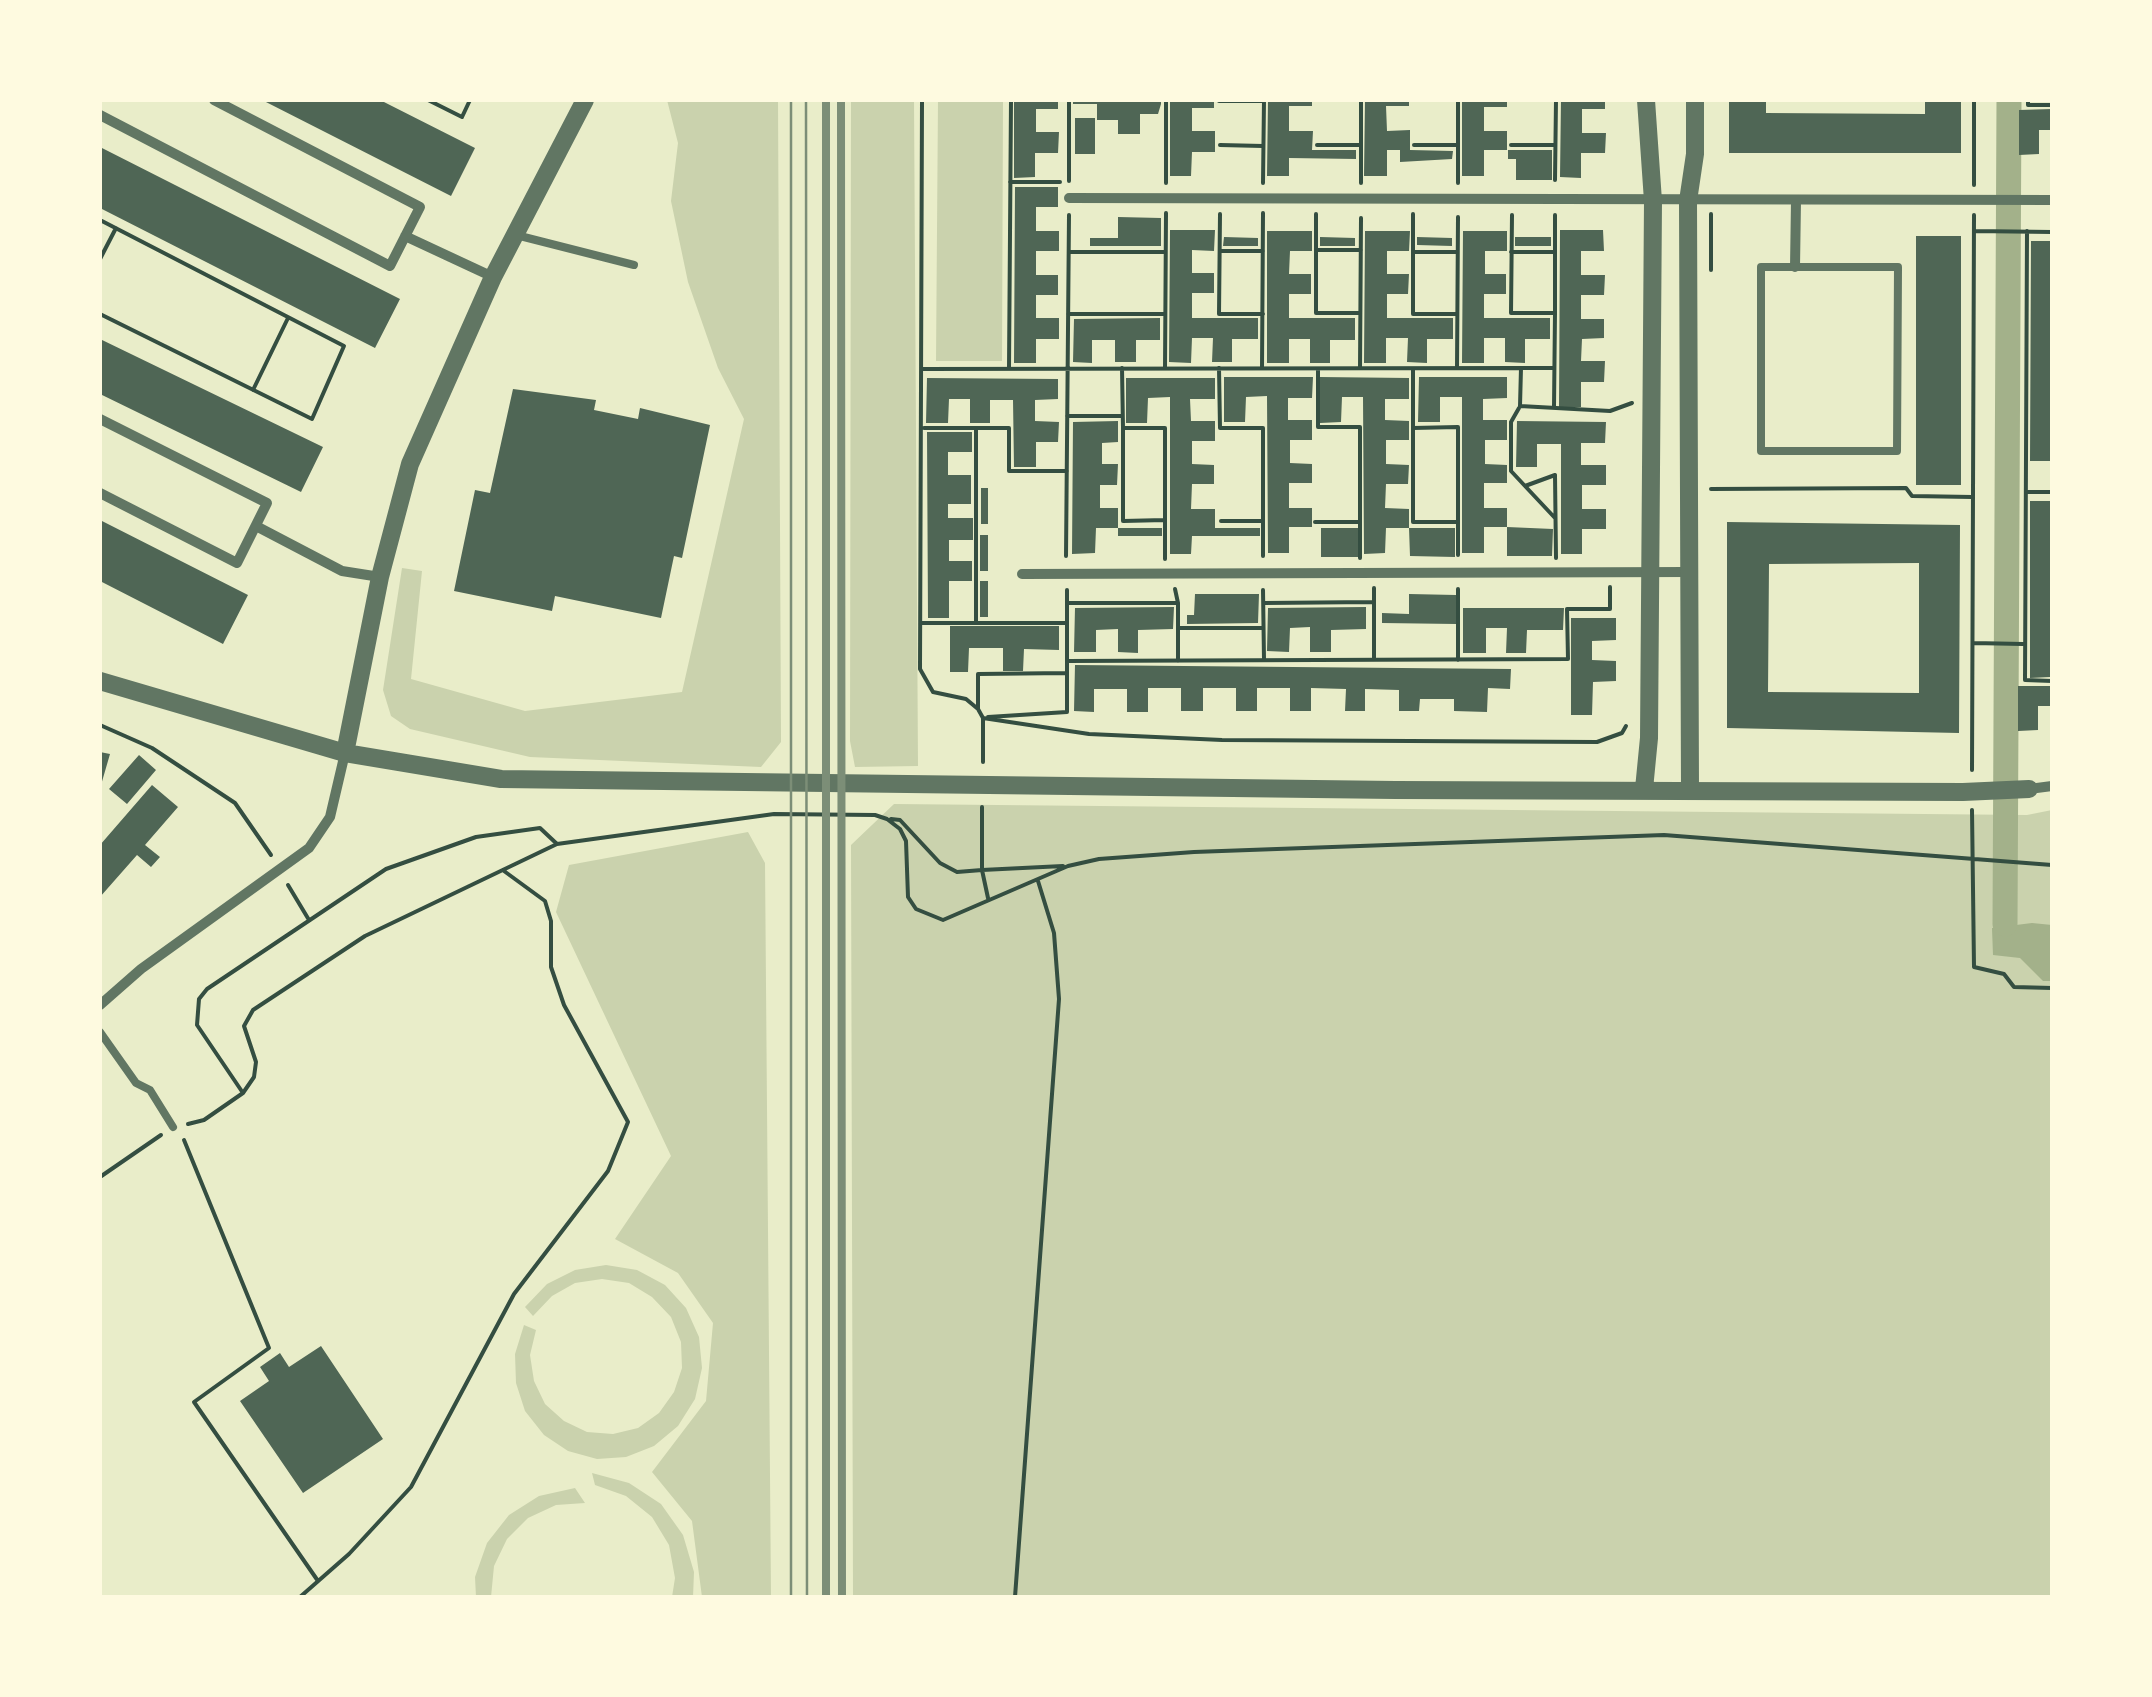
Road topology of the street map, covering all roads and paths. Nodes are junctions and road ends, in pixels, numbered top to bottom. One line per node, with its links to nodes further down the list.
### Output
1 (214, 100): 51 (street)
2 (428, 100): 3 (path)
3 (470, 100)
4 (585, 100): 50 (street)
5 (922, 100): 86 (path)
6 (1010, 100): 28 (path)
7 (1068, 100): 28 (path)
8 (1166, 100): 31 (path)
9 (1263, 100): 17 (path); 27 (path)
10 (1361, 100): 22 (path)
11 (1458, 100): 24 (path)
12 (1556, 100): 26 (path)
13 (1646, 100): 40 (street)
14 (1695, 100): 42 (street)
15 (1974, 100): 29 (path)
16 (2028, 100): 18 (path)
17 (1219, 101)
18 (2052, 105)
19 (100, 115): 51 (street)
20 (1220, 145): 27 (path)
21 (1317, 145): 22 (path)
22 (1361, 145): 35 (path)
23 (1414, 145): 24 (path)
24 (1458, 145): 37 (path)
25 (1511, 145): 26 (path)
26 (1556, 145): 39 (path)
27 (1264, 146): 33 (path)
28 (1010, 182): 74 (path)
29 (1969, 197): 41 (street); 43 (street)
30 (1069, 198): 31 (street); 55 (path)
31 (1166, 198): 32 (street); 56 (path)
32 (1220, 199): 33 (street); 54 (path)
33 (1263, 199): 34 (street); 57 (path)
34 (1316, 199): 35 (street); 52 (path)
35 (1361, 200): 36 (street); 53 (path)
36 (1413, 200): 37 (street); 58 (path)
37 (1458, 200): 38 (street); 59 (path)
38 (1512, 200): 39 (street); 60 (path)
39 (1555, 200): 40 (street); 61 (path)
40 (1653, 200): 42 (street); 114 (street)
41 (2052, 200)
42 (1688, 201): 43 (street); 115 (street)
43 (1796, 202): 64 (street)
44 (1974, 212): 47 (path)
45 (100, 220): 46 (path)
46 (116, 228): 62 (path); 73 (path)
47 (1974, 231): 48 (path); 104 (path)
48 (2027, 232): 49 (path); 101 (path)
49 (2052, 232)
50 (516, 235): 63 (lane); 65 (street)
51 (405, 236): 65 (street)
52 (1316, 250): 53 (path); 66 (path)
53 (1360, 250): 66 (path)
54 (1220, 251): 57 (path); 71 (path)
55 (1068, 252): 56 (path); 69 (path)
56 (1166, 252): 70 (path)
57 (1263, 252): 71 (path)
58 (1413, 252): 59 (path); 72 (path)
59 (1458, 252): 72 (path)
60 (1512, 252): 61 (path); 67 (path)
61 (1555, 252): 67 (path)
62 (100, 259)
63 (634, 264)
64 (1796, 267): 64 (lane)
65 (494, 277): 124 (street)
66 (1360, 313): 81 (path)
67 (1555, 313): 85 (path)
68 (100, 314): 87 (path)
69 (1068, 314): 70 (path); 75 (path)
70 (1165, 314): 77 (path)
71 (1262, 314): 79 (path)
72 (1457, 314): 83 (path)
73 (288, 317): 87 (path); 87 (path)
74 (1009, 368): 75 (path); 86 (path)
75 (1067, 368): 76 (path); 91 (path)
76 (1122, 368): 77 (path); 92 (path)
77 (1165, 368): 78 (path)
78 (1220, 368): 79 (path); 108 (path)
79 (1262, 368): 80 (path)
80 (1318, 368): 81 (path); 110 (path)
81 (1360, 368): 82 (path)
82 (1413, 368): 83 (path); 97 (path)
83 (1457, 368): 84 (path)
84 (1521, 368): 85 (path); 89 (path)
85 (1554, 368): 90 (path)
86 (922, 369): 94 (path)
87 (253, 390)
88 (1632, 403): 90 (path)
89 (1520, 406): 90 (path); 99 (path)
90 (1554, 408)
91 (1067, 416): 92 (path); 98 (path)
92 (1122, 416): 96 (path)
93 (100, 419): 112 (street)
94 (922, 428): 95 (path); 131 (path)
95 (976, 428): 98 (path); 129 (path)
96 (1122, 428): 106 (path); 106 (path)
97 (1414, 428): 111 (path); 111 (path)
98 (1066, 471): 122 (path)
99 (1525, 486): 105 (path); 105 (path)
100 (1712, 489): 104 (path)
101 (2025, 492): 102 (path); 135 (path)
102 (2052, 492)
103 (100, 494): 112 (street)
104 (1972, 497): 134 (path)
105 (1555, 518): 120 (path)
106 (1165, 520): 123 (path)
107 (1221, 521): 108 (path)
108 (1263, 521): 116 (path)
109 (1315, 522): 110 (path)
110 (1360, 522): 117 (path)
111 (1458, 522): 119 (path)
112 (256, 526): 124 (street)
113 (1610, 572): 114 (street); 120 (street); 139 (path)
114 (1651, 572): 115 (street); 150 (street)
115 (1688, 572): 151 (street)
116 (1263, 573): 117 (street); 123 (street); 126 (path)
117 (1360, 573): 118 (street)
118 (1374, 573): 119 (street); 127 (path)
119 (1458, 573): 120 (street); 139 (path)
120 (1556, 573)
121 (1022, 574): 122 (street)
122 (1066, 574): 123 (street); 128 (path)
123 (1170, 574): 125 (path)
124 (380, 576): 148 (street)
125 (1178, 602): 128 (path); 132 (path)
126 (1263, 602): 127 (path); 133 (path)
127 (1374, 602): 138 (path)
128 (1066, 603): 130 (path)
129 (976, 622): 130 (path); 131 (path)
130 (1066, 622): 140 (path)
131 (921, 623): 144 (path)
132 (1178, 628): 133 (path); 136 (path)
133 (1263, 628): 137 (path)
134 (1972, 643): 135 (path); 152 (path)
135 (2024, 644): 143 (path)
136 (1178, 660): 137 (path); 140 (path)
137 (1264, 660): 138 (path)
138 (1374, 660): 139 (path)
139 (1458, 660)
140 (1067, 661): 141 (path)
141 (1067, 674): 144 (path); 145 (path)
142 (100, 681): 148 (street)
143 (2052, 681)
144 (978, 709): 145 (path)
145 (983, 718): 146 (path)
146 (1630, 720)
147 (100, 725): 155 (path)
148 (345, 753): 150 (street); 165 (street)
149 (2052, 786): 153 (street)
150 (1644, 789): 151 (street)
151 (1690, 789): 152 (street)
152 (1969, 789): 153 (street); 157 (path)
153 (2029, 789)
154 (887, 819): 156 (path); 161 (path); 163 (path)
155 (253, 825)
156 (557, 844): 160 (path); 167 (path)
157 (1972, 862): 158 (path); 159 (path); 164 (path)
158 (1066, 866): 161 (path); 162 (path)
159 (2052, 866)
160 (504, 870): 167 (path); 170 (path)
161 (982, 870): 163 (path)
162 (1038, 881): 163 (path); 172 (path)
163 (988, 898)
164 (2052, 988)
165 (100, 1005)
166 (100, 1032): 168 (lane)
167 (243, 1094): 168 (path)
168 (173, 1127): 169 (path); 170 (path)
169 (100, 1177)
170 (318, 1582): 171 (path)
171 (300, 1597)
172 (1015, 1597)

